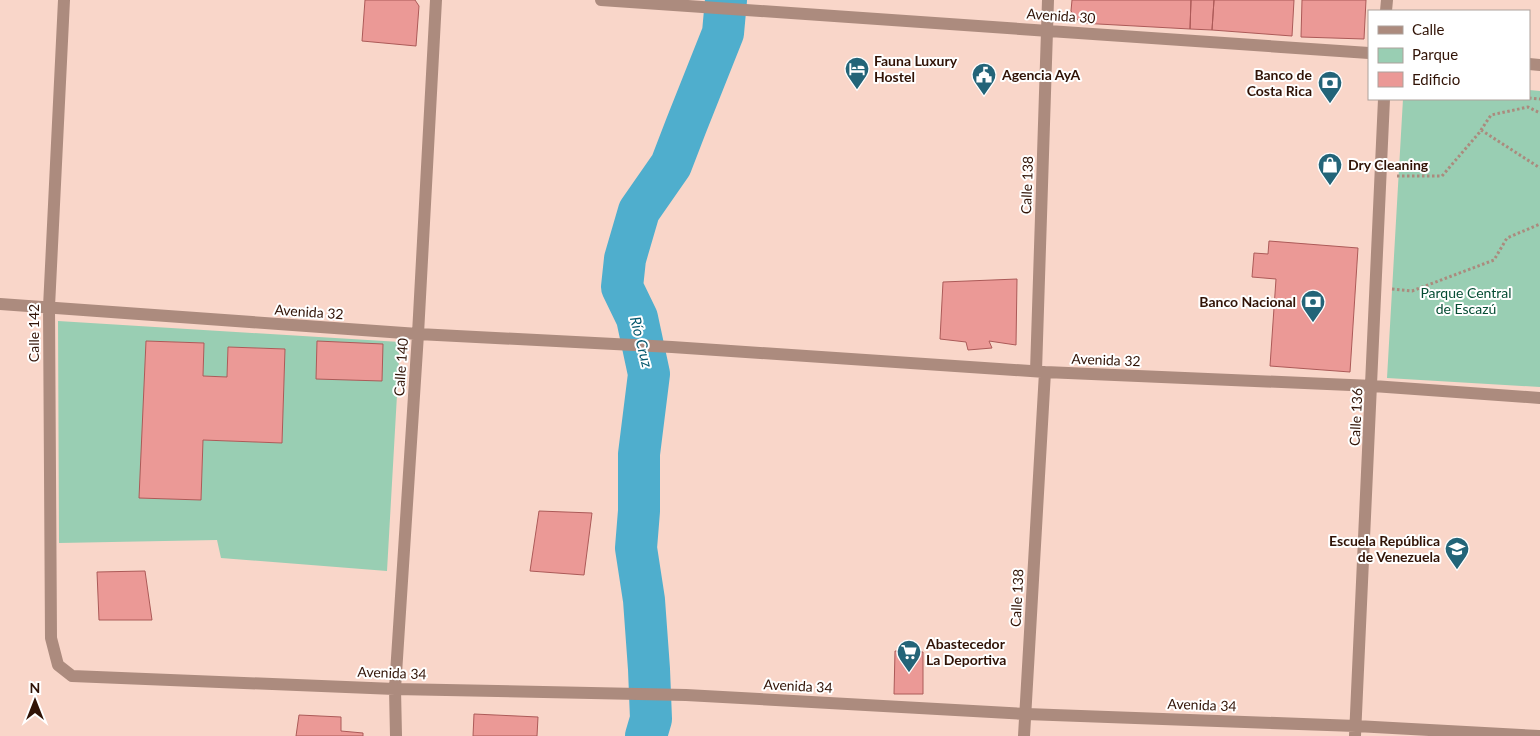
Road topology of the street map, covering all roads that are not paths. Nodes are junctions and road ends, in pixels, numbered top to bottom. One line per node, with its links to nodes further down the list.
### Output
1 (64, 0): 9 (street, Calle 142)
2 (436, 0): 10 (street, Calle 140)
3 (601, 0): 5 (street, Avenida 30)
4 (1048, 0): 5 (street, Calle 138)
5 (1047, 30): 6 (street, Avenida 30); 11 (street, Calle 138)
6 (1368, 53)
7 (1384, 100): 12 (street, Calle 136)
8 (0, 304): 9 (street, Avenida 32)
9 (49, 307): 10 (street, Avenida 32); 14 (street, Calle 142)
10 (418, 334): 11 (street, Avenida 32); 15 (street, Calle 140)
11 (1040, 372): 12 (street, Avenida 32); 16 (street, Calle 138)
12 (1373, 386): 13 (street, Avenida 32); 17 (street, Calle 136)
13 (1540, 398)
14 (58, 665): 15 (street, Avenida 34)
15 (395, 689): 16 (street, Avenida 34); 18 (street, Calle 140)
16 (1026, 714): 17 (street, Avenida 34); 19 (street, Calle 138)
17 (1355, 731): 20 (street, Avenida 34)
18 (396, 736)
19 (1024, 736)
20 (1539, 736)

